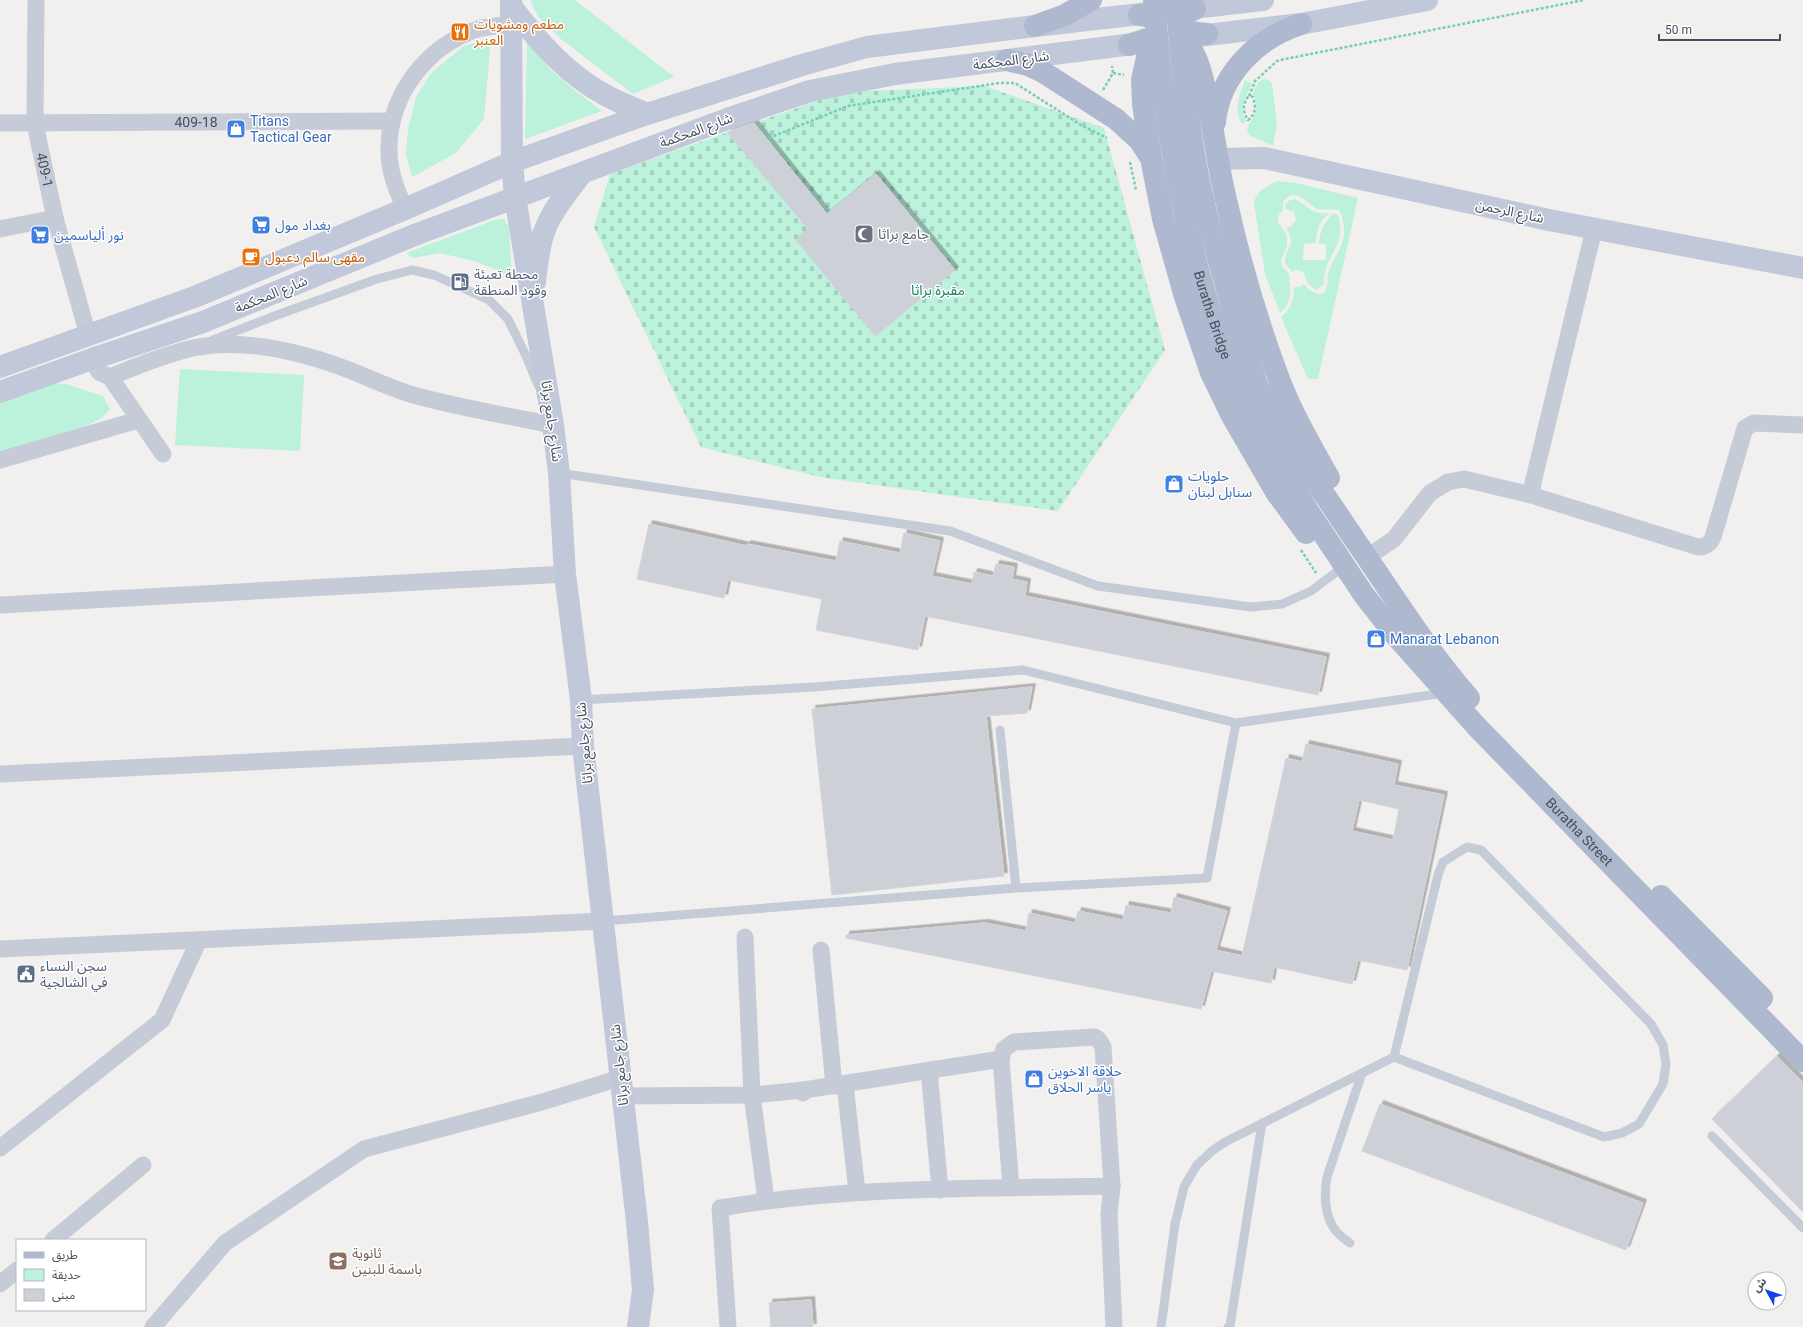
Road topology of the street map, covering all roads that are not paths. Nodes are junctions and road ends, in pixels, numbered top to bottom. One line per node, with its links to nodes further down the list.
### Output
1 (36, 0): 15 (street, 409-1)
2 (1090, 0): 9 (main road)
3 (1263, 0): 7 (main road, شارع المحكمة)
4 (1427, 0): 8 (main road, شارع المحكمة)
5 (511, 10): 12 (main road); 13 (street); 17 (main road, شارع جامع براثا)
6 (1146, 10): 7 (main road, شارع المحكمة); 9 (main road, شارع المحكمة); 32 (main road, Buratha Bridge, bridge)
7 (1189, 17): 8 (main road, شارع المحكمة); 10 (main road, شارع المحكمة); 16 (main road); 32 (main road, Buratha Bridge, bridge)
8 (1301, 24): 16 (main road)
9 (1035, 26): 12 (main road, شارع المحكمة)
10 (1141, 46): 11 (main road, شارع المحكمة); 18 (main road)
11 (1007, 60): 18 (main road); 19 (main road, شارع المحكمة)
12 (647, 114): 17 (main road, شارع المحكمة)
13 (392, 121): 15 (street, 409-18); 21 (street)
14 (0, 123): 15 (street, 409-18)
15 (34, 124): 22 (street, 409-1)
16 (1216, 147): 18 (main road); 24 (main road, شارع الرحمن); 41 (main road)
17 (512, 162): 20 (main road, شارع جامع براثا); 21 (main road, شارع المحكمة)
18 (1152, 163): 43 (main road)
19 (582, 172): 20 (main road, شارع المحكمة); 26 (main road)
20 (515, 197): 26 (main road, شارع جامع براثا); 29 (main road, شارع المحكمة)
21 (405, 209): 27 (main road, شارع المحكمة)
22 (56, 218): 23 (street); 27 (street, 409-1)
23 (0, 229)
24 (1594, 229): 25 (main road, شارع الرحمن); 40 (street)
25 (1803, 268)
26 (533, 303): 35 (main road, شارع جامع براثا)
27 (88, 335): 30 (main road, شارع المحكمة)
28 (194, 348): 31 (street); 35 (street); 35 (lane)
29 (92, 359): 31 (street); 33 (main road, شارع المحكمة)
30 (0, 367)
31 (110, 377): 34 (street)
32 (1249, 390): 44 (main road, Buratha Bridge); 45 (main road, Buratha Bridge)
33 (0, 392)
34 (138, 420): 37 (street); 38 (street)
35 (553, 425): 39 (main road, شارع جامع براثا)
36 (1803, 425): 40 (street)
37 (162, 454)
38 (0, 460)
39 (560, 473): 42 (main road, شارع جامع براثا); 43 (lane)
40 (1531, 495): 41 (street)
41 (1375, 552): 47 (main road)
42 (565, 574): 46 (street); 49 (main road, شارع جامع براثا)
43 (1329, 578): 47 (main road)
44 (1384, 583): 47 (main road, Buratha Street)
45 (1364, 595): 47 (main road, Buratha Street)
46 (0, 605)
47 (1404, 630): 48 (main road, Buratha Street); 60 (main road, Buratha Street)
48 (1445, 692): 50 (lane); 63 (main road, Buratha Street)
49 (581, 700): 50 (lane); 52 (main road, شارع جامع براثا)
50 (1236, 724): 54 (lane)
51 (1000, 730): 54 (lane)
52 (583, 746): 53 (street); 55 (main road, شارع جامع براثا)
53 (0, 774)
54 (1016, 888): 55 (lane)
55 (604, 921): 57 (street); 67 (main road, شارع جامع براثا)
56 (745, 937): 68 (street)
57 (200, 940): 58 (street); 71 (street)
58 (0, 949)
59 (821, 950): 66 (street)
60 (1803, 1041)
61 (1394, 1057): 61 (lane); 65 (lane)
62 (1001, 1059): 64 (street); 73 (street); 74 (street)
63 (1803, 1062)
64 (929, 1070): 66 (street); 75 (street)
65 (1362, 1072): 69 (lane); 80 (lane)
66 (839, 1085): 68 (street); 76 (street)
67 (621, 1087): 68 (street); 83 (main road, شارع جامع براثا); 84 (street)
68 (752, 1095): 77 (street)
69 (1262, 1123): 89 (lane); 90 (lane)
70 (1712, 1136): 78 (lane)
71 (0, 1148)
72 (143, 1165): 79 (street)
73 (1112, 1186): 74 (street); 88 (street)
74 (1011, 1188): 75 (street)
75 (940, 1190): 76 (street)
76 (857, 1192): 77 (street)
77 (766, 1200): 87 (street)
78 (1803, 1228)
79 (54, 1239)
80 (1350, 1243)
81 (16, 1271): 82 (street)
82 (0, 1284)
83 (643, 1290): 85 (main road, شارع جامع براثا); 86 (main road, شارع جامع براثا)
84 (152, 1327)
85 (638, 1327)
86 (655, 1327)
87 (728, 1327)
88 (1114, 1327)
89 (1161, 1327)
90 (1228, 1327)

